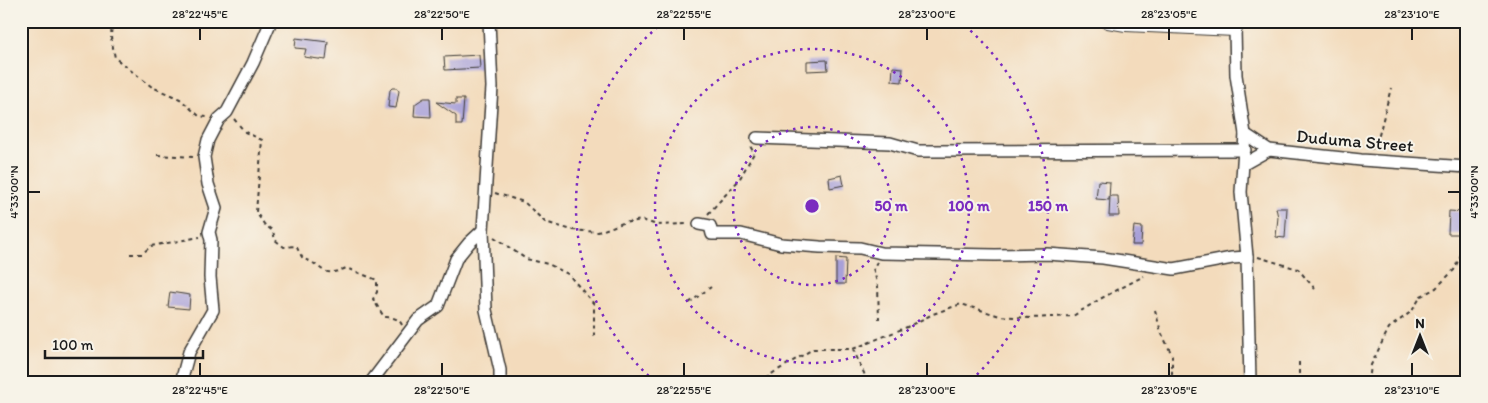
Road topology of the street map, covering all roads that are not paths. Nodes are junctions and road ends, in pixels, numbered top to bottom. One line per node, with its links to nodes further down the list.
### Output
1 (271, 21): 14 (street)
2 (489, 21): 12 (street)
3 (1108, 21): 4 (street)
4 (1235, 25): 5 (street)
5 (1245, 134): 7 (street); 8 (street, Duduma Street)
6 (757, 138): 7 (street)
7 (1245, 150): 9 (street)
8 (1269, 150): 9 (street); 10 (street, Duduma Street)
9 (1244, 164): 13 (street)
10 (1467, 167)
11 (699, 224): 13 (street)
12 (483, 230): 15 (street); 16 (street)
13 (1247, 257): 17 (street)
14 (181, 382)
15 (371, 382)
16 (500, 382)
17 (1250, 382)

